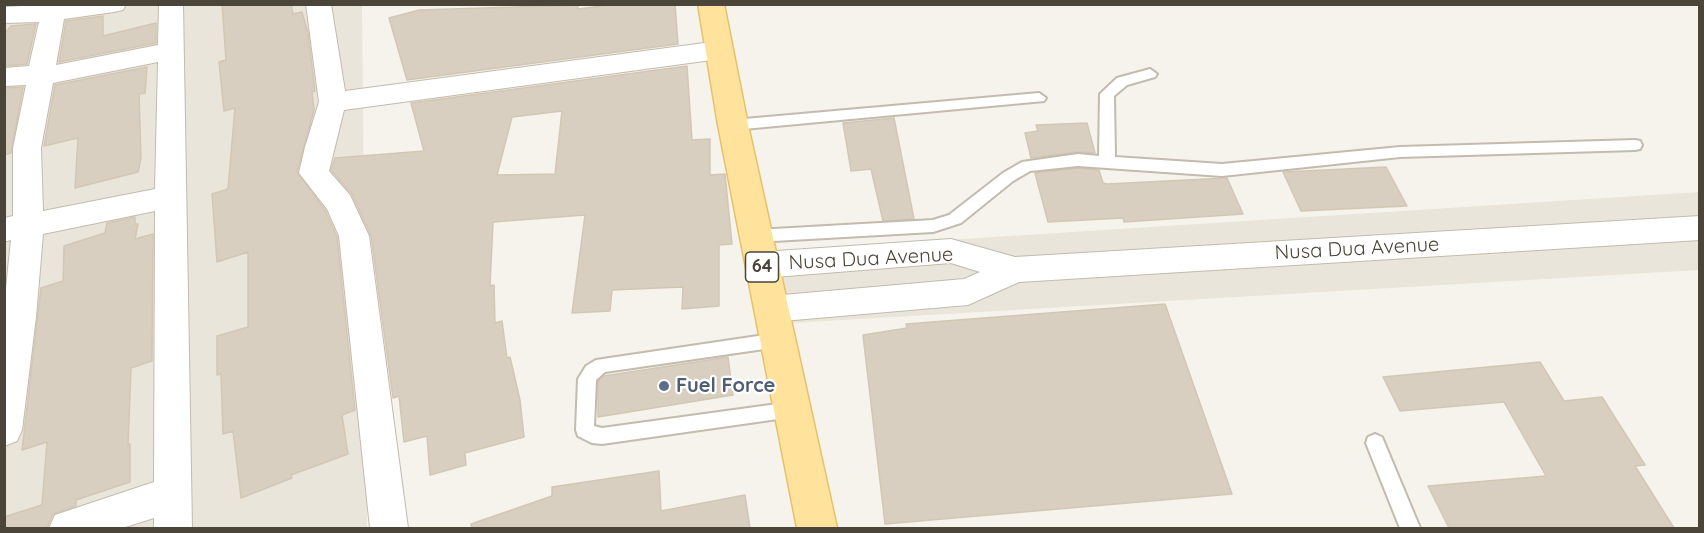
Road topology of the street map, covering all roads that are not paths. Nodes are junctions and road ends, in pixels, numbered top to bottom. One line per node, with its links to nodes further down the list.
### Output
1 (114, 4): 5 (street)
2 (171, 4): 8 (street)
3 (318, 4): 13 (street)
4 (711, 4): 7 (main road, 64)
5 (53, 13): 6 (street); 10 (street)
6 (4, 15)
7 (719, 50): 13 (street); 14 (main road, 64)
8 (171, 51): 10 (street); 18 (street)
9 (1150, 74): 17 (lane)
10 (41, 76): 11 (street); 16 (street)
11 (4, 77)
12 (1039, 98): 14 (lane)
13 (333, 102): 31 (street)
14 (733, 125): 21 (main road, 64)
15 (1635, 145): 17 (lane)
16 (16, 151): 19 (street)
17 (1107, 163): 21 (lane)
18 (170, 197): 19 (street); 29 (street)
19 (16, 228): 24 (street)
20 (1700, 228): 22 (street, Nusa Dua Avenue)
21 (759, 250): 22 (street, Nusa Dua Avenue); 23 (main road, 64)
22 (1015, 270): 23 (street, Nusa Dua Avenue)
23 (771, 309): 25 (main road, 64)
24 (12, 319): 27 (street)
25 (778, 340): 26 (main road, 64); 26 (lane)
26 (792, 410): 32 (main road, 64)
27 (4, 430)
28 (1375, 443): 33 (lane)
29 (173, 511): 30 (street)
30 (68, 528)
31 (390, 528)
32 (817, 528)
33 (1410, 528)

